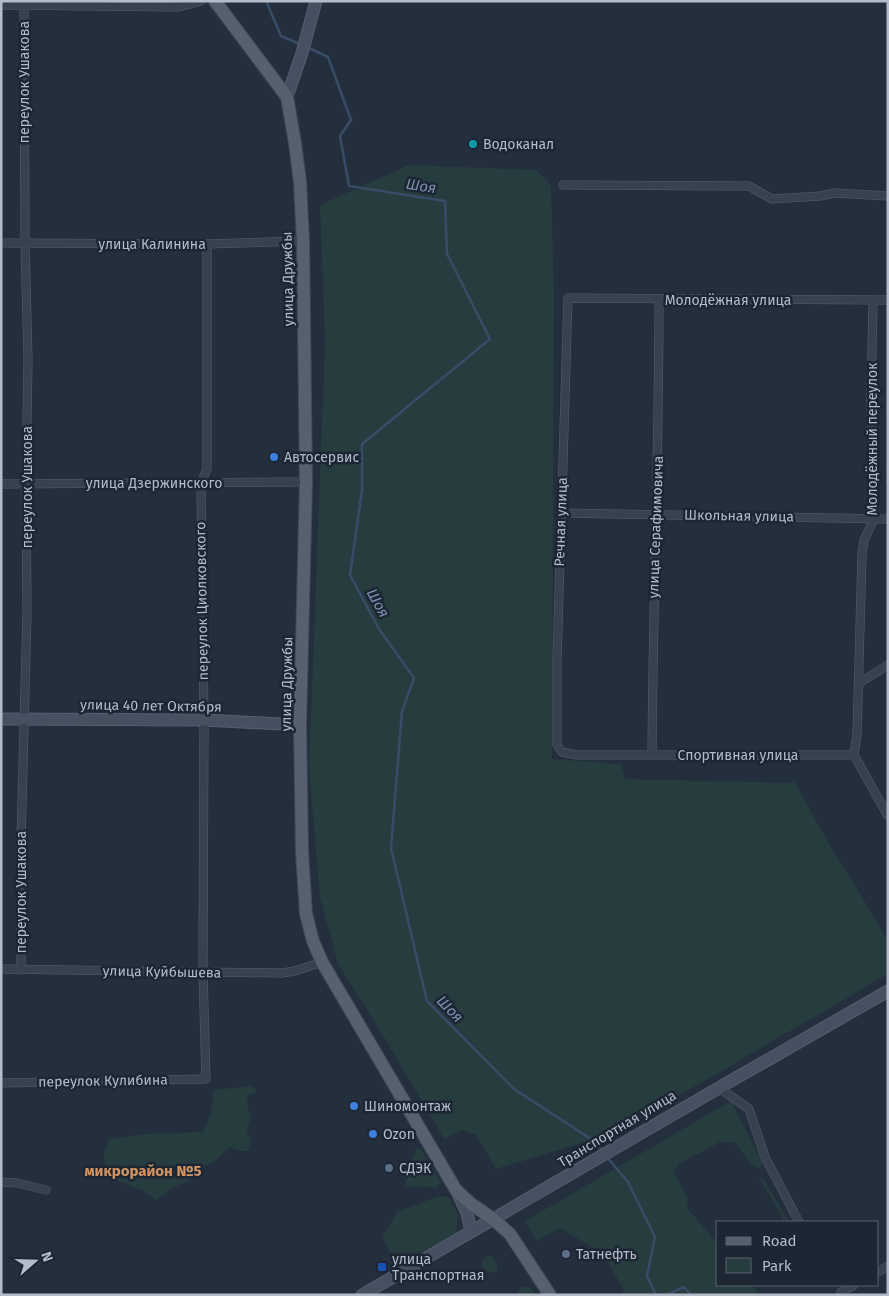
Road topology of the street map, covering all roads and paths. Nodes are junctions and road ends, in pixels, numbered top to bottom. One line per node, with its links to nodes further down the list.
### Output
1 (201, 1): 5 (street)
2 (215, 1): 6 (main road)
3 (316, 1): 6 (street, улица Дружбы)
4 (1, 4): 5 (street)
5 (24, 5): 11 (street, переулок Ушакова)
6 (287, 97): 9 (main road, улица Дружбы)
7 (563, 185): 8 (street)
8 (888, 196)
9 (303, 241): 12 (street, улица Калинина); 17 (main road, улица Дружбы)
10 (1, 243): 11 (street, улица Калинина)
11 (25, 243): 12 (street, улица Калинина); 19 (street, переулок Ушакова)
12 (207, 244): 20 (street, переулок Циолковского)
13 (568, 298): 14 (street, Молодёжная улица); 21 (street, Речная улица)
14 (659, 300): 15 (street, Молодёжная улица); 22 (street, улица Серафимовича)
15 (873, 300): 16 (street, Молодёжная улица); 23 (street, Молодёжный переулок)
16 (888, 300)
17 (306, 482): 20 (street, улица Дзержинского); 30 (main road, улица Дружбы)
18 (1, 484): 19 (street, улица Дзержинского)
19 (26, 484): 20 (street, улица Дзержинского); 28 (street, переулок Ушакова)
20 (200, 484): 29 (street, переулок Циолковского)
21 (561, 513): 22 (street, Школьная улица); 31 (street, Речная улица)
22 (657, 514): 23 (street, Школьная улица); 32 (street, улица Серафимовича)
23 (874, 519): 24 (street, Школьная улица); 26 (street, Молодёжный переулок)
24 (888, 520)
25 (888, 666): 26 (street)
26 (859, 683): 33 (street, Молодёжный переулок)
27 (1, 720): 28 (street, улица 40 лет Октября)
28 (24, 720): 29 (street, улица 40 лет Октября); 37 (street, переулок Ушакова)
29 (204, 720): 30 (street, улица 40 лет Октября); 38 (street, переулок Циолковского)
30 (300, 725): 35 (main road, улица Дружбы)
31 (557, 745): 32 (street, Спортивная улица)
32 (652, 754): 33 (street, Спортивная улица)
33 (854, 755): 34 (street)
34 (888, 816)
35 (322, 962): 38 (street, улица Куйбышева); 45 (main road, улица Дружбы)
36 (1, 969): 37 (street, улица Куйбышева)
37 (21, 970): 38 (street, улица Куйбышева)
38 (203, 972): 40 (street, переулок Циолковского)
39 (888, 991): 42 (street, Транспортная улица)
40 (206, 1079): 41 (street, переулок Кулибина)
41 (1, 1083)
42 (718, 1087): 46 (street, Транспортная улица); 47 (street)
43 (1, 1182): 44 (street)
44 (46, 1190)
45 (456, 1190): 46 (main road, улица Дружбы); 48 (street)
46 (493, 1219): 48 (street, Транспортная улица); 50 (main road, улица Дружбы)
47 (798, 1221)
48 (471, 1232): 49 (street, Транспортная улица)
49 (362, 1295)
50 (550, 1295)

